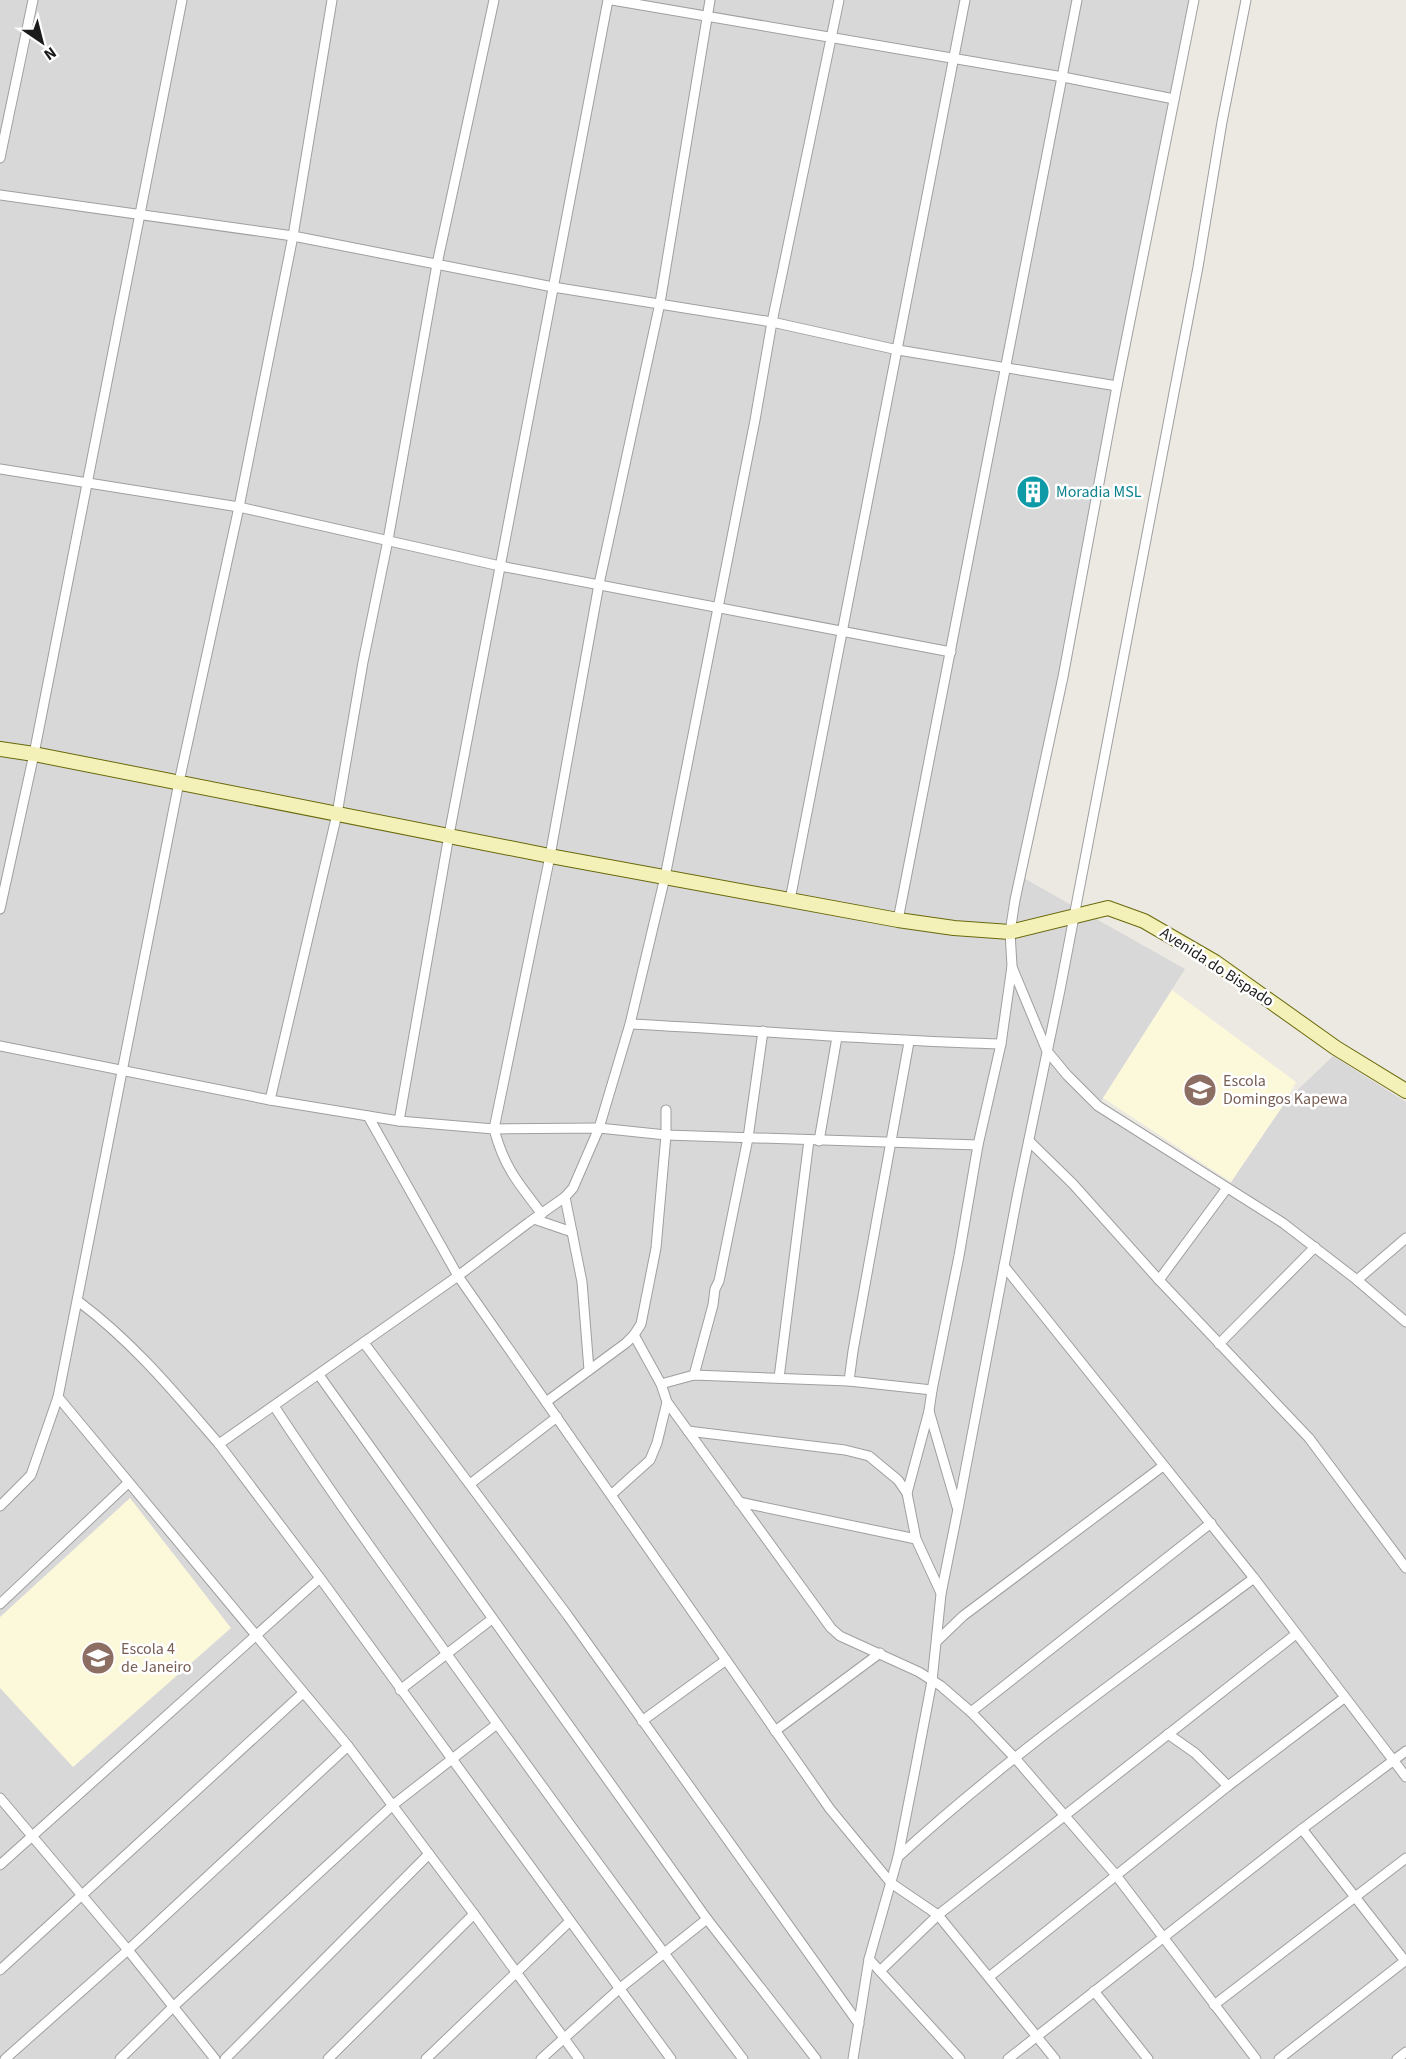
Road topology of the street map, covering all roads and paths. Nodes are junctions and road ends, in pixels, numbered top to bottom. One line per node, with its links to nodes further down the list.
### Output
1 (33, 0): 18 (street)
2 (182, 0): 20 (street)
3 (332, 0): 21 (street)
4 (494, 0): 22 (street)
5 (608, 0): 23 (street)
6 (612, 0): 13 (street)
7 (710, 0): 13 (street)
8 (839, 0): 14 (street)
9 (965, 0): 15 (street)
10 (1077, 0): 16 (street)
11 (1194, 0): 17 (street)
12 (1246, 0): 47 (street)
13 (706, 16): 14 (street); 24 (street)
14 (831, 38): 15 (street); 25 (street)
15 (954, 58): 16 (street); 26 (street)
16 (1064, 76): 17 (street); 27 (street)
17 (1174, 99): 28 (street)
18 (0, 158)
19 (0, 195): 20 (street)
20 (141, 216): 21 (street); 30 (street)
21 (293, 236): 22 (street); 31 (street)
22 (437, 264): 23 (street); 32 (street)
23 (553, 287): 24 (street); 33 (street)
24 (660, 303): 25 (street); 34 (street)
25 (772, 322): 26 (street); 35 (street)
26 (898, 350): 27 (street); 36 (street)
27 (1006, 367): 28 (street); 37 (street)
28 (1117, 386): 49 (street)
29 (0, 469): 30 (street)
30 (88, 482): 31 (street); 39 (street)
31 (239, 507): 32 (street); 40 (street)
32 (387, 540): 33 (street); 41 (street)
33 (500, 566): 34 (street); 42 (street)
34 (599, 584): 35 (street); 43 (street)
35 (718, 609): 36 (street); 44 (street)
36 (841, 632): 37 (street); 45 (street)
37 (951, 652): 48 (street)
38 (0, 749): 39 (main road, Avenida do Bispado)
39 (34, 754): 40 (main road, Avenida do Bispado); 46 (street)
40 (178, 782): 41 (main road, Avenida do Bispado); 58 (street)
41 (337, 814): 42 (main road, Avenida do Bispado); 60 (street)
42 (449, 835): 43 (main road, Avenida do Bispado); 63 (street)
43 (550, 856): 44 (main road, Avenida do Bispado); 65 (street)
44 (665, 877): 45 (main road, Avenida do Bispado); 51 (street)
45 (790, 900): 48 (main road, Avenida do Bispado)
46 (0, 909)
47 (1074, 916): 49 (main road, Avenida do Bispado); 57 (street); 59 (main road, Avenida do Bispado)
48 (898, 920): 49 (main road, Avenida do Bispado)
49 (1010, 932): 50 (street)
50 (1012, 966): 55 (street); 57 (street)
51 (630, 1024): 52 (street); 64 (street)
52 (763, 1031): 53 (street); 67 (street)
53 (837, 1037): 54 (street); 68 (street)
54 (909, 1042): 55 (street); 70 (street)
55 (1001, 1044): 71 (street)
56 (0, 1046): 58 (street)
57 (1047, 1051): 69 (street); 72 (street)
58 (122, 1070): 60 (street); 82 (street)
59 (1406, 1091)
60 (270, 1100): 62 (street)
61 (666, 1110): 66 (street)
62 (368, 1116): 63 (street); 79 (street)
63 (399, 1121): 65 (street)
64 (599, 1128): 65 (street); 66 (street); 73 (street)
65 (494, 1130): 74 (street)
66 (666, 1135): 67 (street); 84 (street)
67 (748, 1138): 68 (street); 89 (street)
68 (814, 1140): 70 (street); 90 (street)
69 (1029, 1141): 78 (street); 80 (street)
70 (891, 1143): 71 (street); 91 (street)
71 (978, 1145): 93 (street)
72 (1227, 1188): 77 (street); 80 (street)
73 (565, 1197): 74 (street); 75 (street)
74 (538, 1216): 75 (street); 79 (street)
75 (572, 1232): 87 (street)
76 (1406, 1238): 81 (street)
77 (1314, 1247): 81 (street); 86 (street)
78 (1004, 1266): 102 (street); 109 (street)
79 (458, 1276): 85 (street); 95 (street)
80 (1159, 1280): 86 (street)
81 (1357, 1280): 83 (street)
82 (78, 1301): 94 (street); 101 (street)
83 (1406, 1322)
84 (634, 1335): 87 (street); 92 (street)
85 (364, 1343): 88 (street); 104 (street)
86 (1219, 1344): 112 (street)
87 (590, 1370): 95 (street)
88 (319, 1375): 97 (street); 117 (street)
89 (694, 1375): 90 (street); 92 (street)
90 (779, 1377): 91 (street)
91 (849, 1382): 93 (street)
92 (661, 1384): 96 (street)
93 (932, 1390): 98 (street)
94 (58, 1397): 103 (street); 108 (street)
95 (546, 1402): 99 (street)
96 (667, 1402): 100 (street); 106 (street)
97 (274, 1406): 101 (street); 121 (street)
98 (929, 1411): 105 (street); 109 (street)
99 (557, 1417): 104 (street); 106 (street)
100 (688, 1431): 105 (street); 107 (street)
101 (219, 1444): 113 (street)
102 (1163, 1466): 110 (street); 120 (street)
103 (128, 1483): 116 (street); 119 (street)
104 (470, 1484): 129 (street)
105 (907, 1493): 111 (street)
106 (611, 1495): 123 (street)
107 (740, 1502): 111 (street); 122 (street)
108 (0, 1506)
109 (958, 1509): 115 (street)
110 (1211, 1523): 114 (street); 128 (street)
111 (916, 1539): 115 (street)
112 (1406, 1568)
113 (320, 1578): 119 (street); 125 (street)
114 (1254, 1578): 118 (street); 135 (street)
115 (941, 1594): 120 (street)
116 (0, 1604)
117 (492, 1619): 121 (street); 155 (street)
118 (1296, 1634): 127 (street); 132 (street)
119 (255, 1636): 126 (street); 144 (street)
120 (937, 1641): 124 (street)
121 (447, 1653): 125 (street); 130 (street)
122 (880, 1653): 124 (street); 131 (street)
123 (726, 1660): 129 (street); 131 (street)
124 (932, 1681): 128 (street); 146 (street)
125 (400, 1690): 136 (street)
126 (303, 1693): 133 (street); 152 (street)
127 (1344, 1698): 137 (street); 139 (street)
128 (970, 1712): 135 (street)
129 (642, 1720): 170 (street)
130 (497, 1724): 136 (street); 159 (street)
131 (775, 1731): 150 (street)
132 (1168, 1734): 139 (street); 142 (street)
133 (348, 1746): 141 (street); 158 (street)
134 (1406, 1751): 137 (street)
135 (1015, 1758): 142 (street); 146 (street)
136 (451, 1759): 141 (street); 156 (street)
137 (1394, 1761): 138 (street); 143 (street)
138 (1406, 1777)
139 (1228, 1786): 149 (street)
140 (0, 1798): 144 (street)
141 (393, 1805): 145 (street); 169 (street)
142 (1065, 1815): 149 (street); 154 (street)
143 (1302, 1829): 151 (street); 157 (street)
144 (33, 1834): 148 (street); 152 (street)
145 (429, 1854): 153 (street); 177 (street)
146 (898, 1857): 150 (street)
147 (1406, 1858): 151 (street)
148 (0, 1865)
149 (1115, 1875): 157 (street); 165 (street)
150 (891, 1883): 154 (street); 160 (street)
151 (1355, 1895): 161 (street); 168 (street)
152 (81, 1896): 158 (street); 162 (street)
153 (474, 1914): 163 (street); 178 (street)
154 (938, 1915): 164 (street); 165 (street)
155 (707, 1919): 159 (street); 184 (street)
156 (570, 1921): 163 (street); 166 (street)
157 (1163, 1939): 167 (street); 168 (street)
158 (128, 1950): 169 (street); 174 (street)
159 (663, 1954): 166 (street); 183 (street)
160 (869, 1959): 164 (street); 170 (street)
161 (1406, 1961): 191 (street)
162 (0, 1970)
163 (516, 1971): 172 (street); 179 (street)
164 (880, 1971): 186 (street)
165 (989, 1977): 171 (street)
166 (619, 1989): 172 (street); 182 (street)
167 (1094, 1991): 171 (street); 189 (street)
168 (1214, 2005): 190 (street)
169 (174, 2006): 175 (street); 176 (street)
170 (859, 2025): 185 (street)
171 (1036, 2035): 187 (street); 188 (street)
172 (564, 2038): 180 (street); 181 (street)
173 (1406, 2052): 192 (street)
174 (5, 2059)
175 (120, 2059)
176 (215, 2059)
177 (225, 2059)
178 (328, 2059)
179 (426, 2059)
180 (541, 2059)
181 (579, 2059)
182 (671, 2059)
183 (743, 2059)
184 (816, 2059)
185 (853, 2059)
186 (960, 2059)
187 (1008, 2059)
188 (1055, 2059)
189 (1148, 2059)
190 (1256, 2059)
191 (1279, 2059)
192 (1397, 2059)

